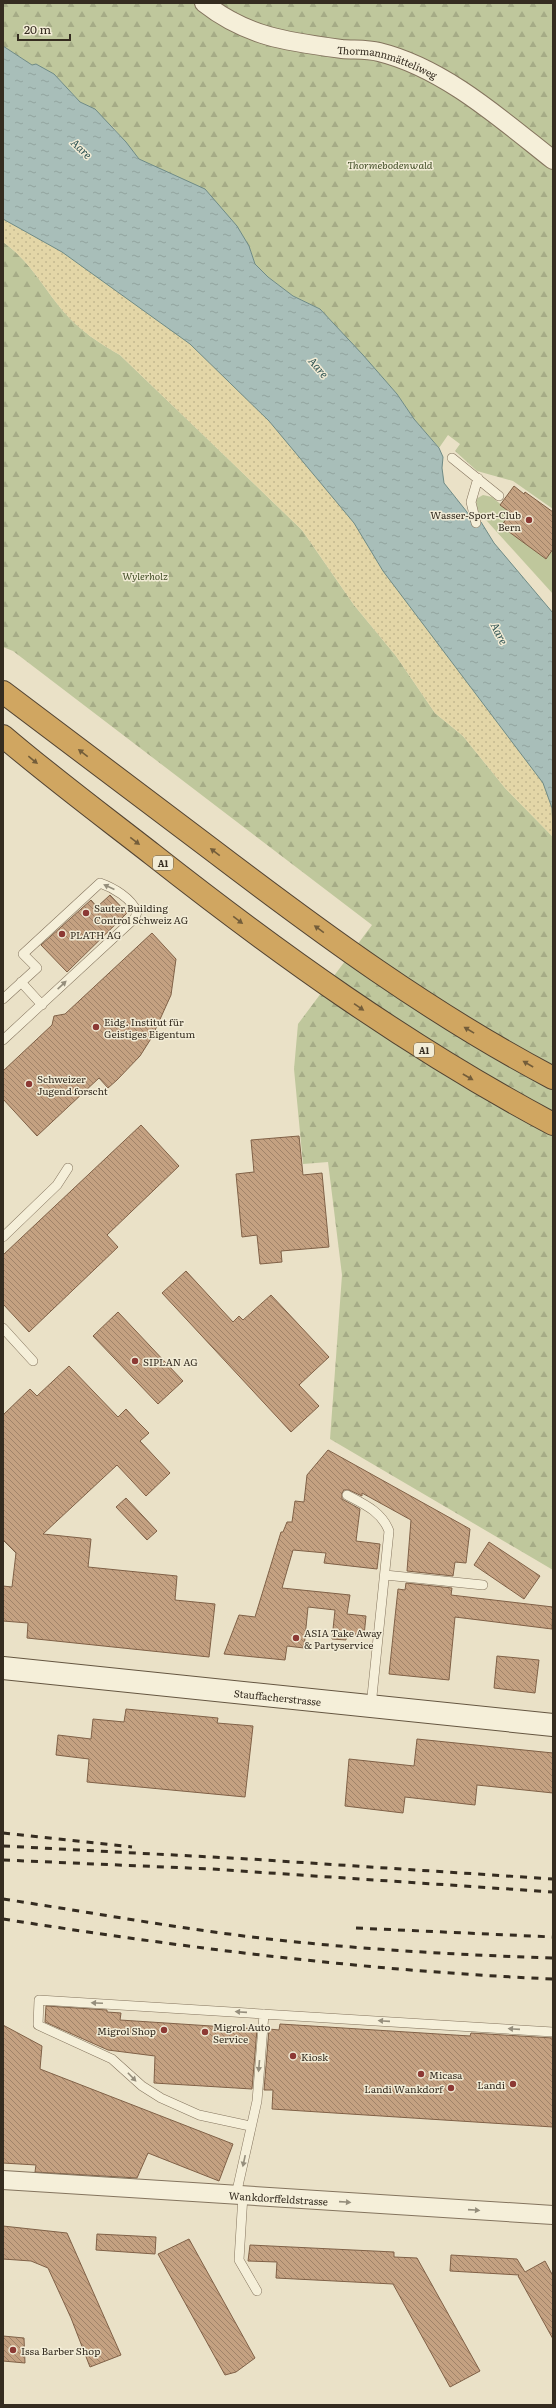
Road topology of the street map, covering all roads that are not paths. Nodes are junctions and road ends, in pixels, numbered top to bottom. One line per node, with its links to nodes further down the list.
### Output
1 (204, 3): 2 (street, Thormannmätteliweg)
2 (553, 160)
3 (452, 458): 4 (lane)
4 (478, 478): 5 (lane); 6 (lane)
5 (499, 496)
6 (476, 523)
7 (3, 692): 13 (highway, one-way to 7)
8 (3, 736): 14 (highway, A1, one-way to 14)
9 (21, 982): 10 (lane); 11 (lane); 11 (lane, one-way to 9)
10 (3, 999)
11 (42, 1005): 12 (lane)
12 (3, 1040)
13 (553, 1078)
14 (553, 1124)
15 (68, 1168): 16 (lane)
16 (3, 1237)
17 (3, 1328): 18 (lane)
18 (33, 1361)
19 (347, 1494): 20 (lane)
20 (385, 1575): 21 (lane); 23 (lane)
21 (483, 1585)
22 (3, 1668): 23 (street, Stauffacherstrasse)
23 (371, 1706): 24 (street, Stauffacherstrasse)
24 (553, 1725)
25 (264, 2014): 26 (lane, one-way to 25); 28 (lane, one-way to 28); 29 (lane, one-way to 29)
26 (553, 2032)
27 (112, 2051): 28 (lane)
28 (117, 2062): 29 (lane, one-way to 29)
29 (250, 2126): 31 (lane, one-way to 31)
30 (3, 2180): 31 (street, Wankdorffeldstrasse)
31 (239, 2195): 32 (street, Wankdorffeldstrasse, one-way to 32); 33 (lane)
32 (553, 2215)
33 (257, 2291)

